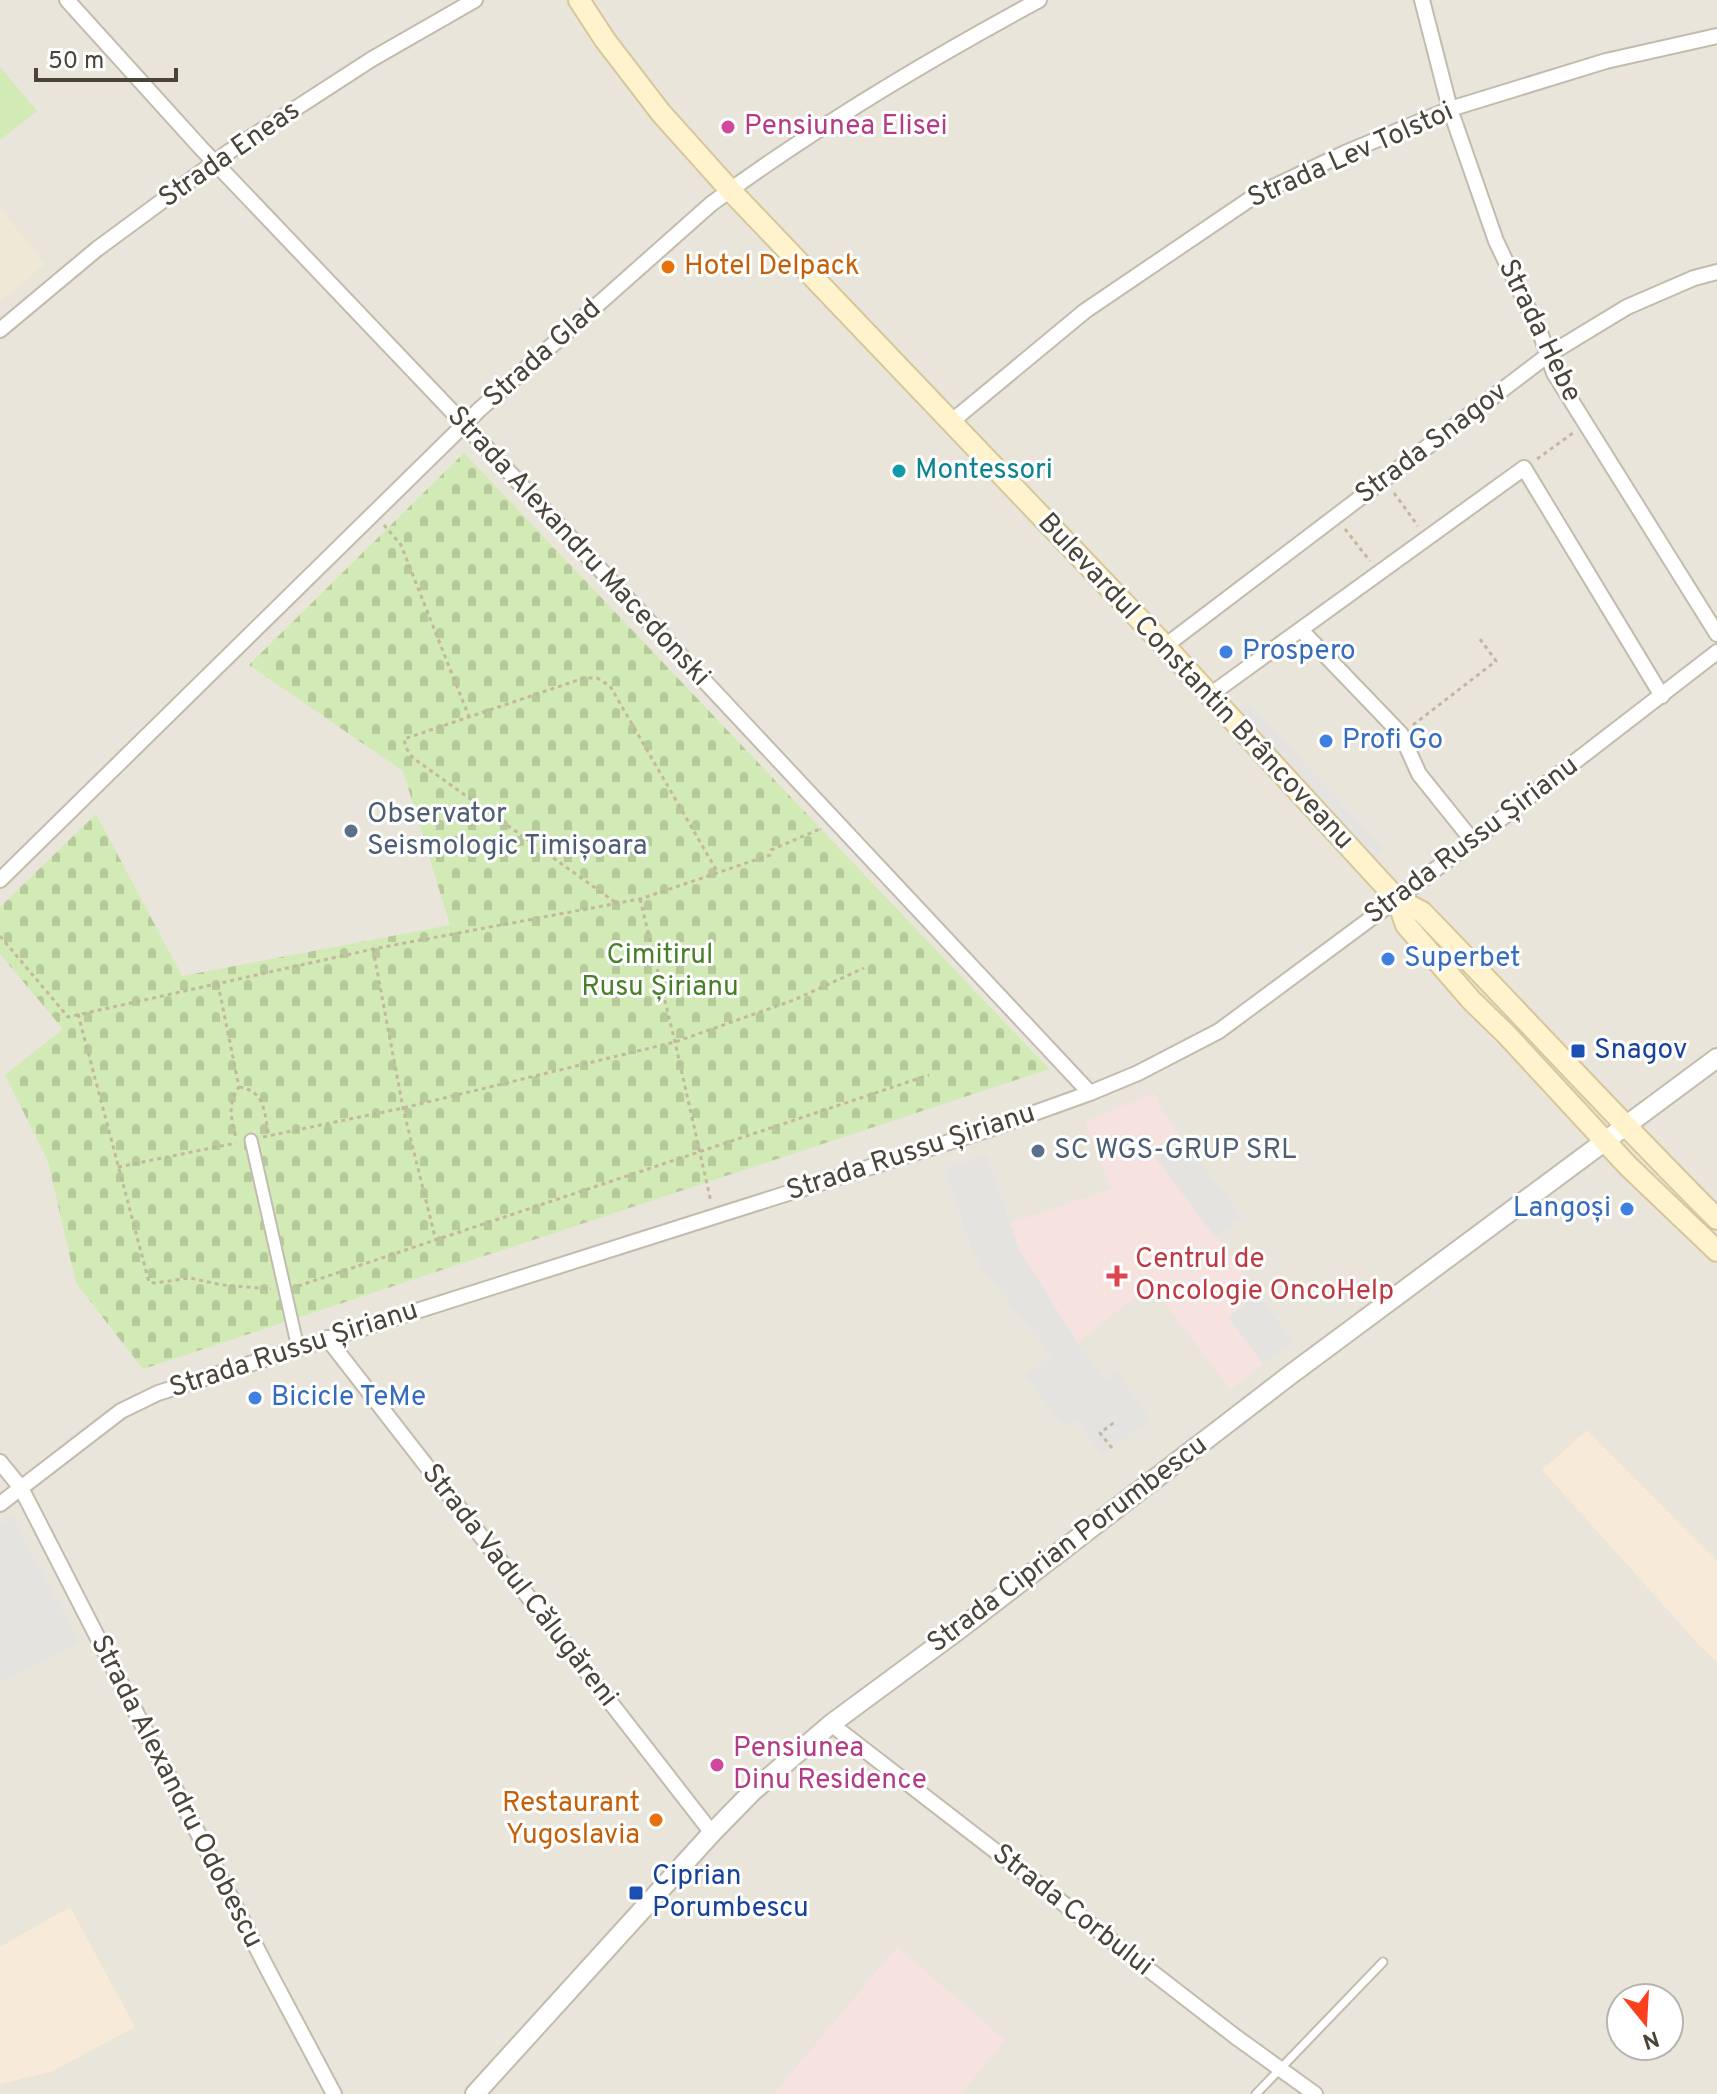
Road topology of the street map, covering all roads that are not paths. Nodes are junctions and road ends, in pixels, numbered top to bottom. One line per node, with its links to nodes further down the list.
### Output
1 (67, 0): 8 (street, Strada Alexandru Macedonski)
2 (475, 0): 8 (street, Strada Eneas)
3 (579, 0): 9 (main road, Bulevardul Constantin Brâncoveanu)
4 (1039, 0): 9 (street, Strada Glad)
5 (1422, 0): 7 (street, Strada Hebe)
6 (1717, 36): 7 (street, Strada Lev Tolstoi)
7 (1450, 109): 12 (street, Strada Hebe); 13 (street, Strada Lev Tolstoi)
8 (215, 162): 11 (street, Strada Eneas); 14 (street, Strada Alexandru Macedonski)
9 (730, 190): 13 (main road, Bulevardul Constantin Brâncoveanu); 14 (street, Strada Glad)
10 (1717, 272): 12 (street, Strada Snagov)
11 (0, 330)
12 (1548, 355): 16 (street, Strada Hebe); 17 (street, Strada Snagov)
13 (951, 422): 17 (main road, Bulevardul Constantin Brâncoveanu)
14 (465, 425): 22 (street, Strada Glad); 25 (street, Strada Alexandru Macedonski)
15 (1301, 630): 19 (street); 20 (street); 21 (street)
16 (1717, 634)
17 (1165, 646): 19 (main road, Bulevardul Constantin Brâncoveanu)
18 (1717, 652): 20 (street, Strada Russu Șirianu)
19 (1210, 695): 23 (main road, Bulevardul Constantin Brâncoveanu)
20 (1662, 696): 21 (street, Strada Russu Șirianu)
21 (1472, 840): 23 (street, Strada Russu Șirianu)
22 (0, 880)
23 (1397, 899): 25 (street, Strada Russu Șirianu); 26 (main road, Bulevardul Constantin Brâncoveanu); 28 (main road, Bulevardul Constantin Brâncoveanu)
24 (1717, 1058): 26 (street, Strada Ciprian Porumbescu)
25 (1090, 1093): 31 (street, Strada Russu Șirianu)
26 (1626, 1126): 28 (street, Strada Ciprian Porumbescu); 29 (main road, Bulevardul Constantin Brâncoveanu)
27 (251, 1140): 32 (street)
28 (1605, 1141): 30 (main road, Bulevardul Constantin Brâncoveanu); 36 (street, Strada Ciprian Porumbescu)
29 (1717, 1219)
30 (1717, 1251)
31 (327, 1338): 32 (street, Strada Russu Șirianu); 37 (street, Strada Vadul Călugăreni)
32 (298, 1348): 34 (street, Strada Russu Șirianu)
33 (0, 1462): 34 (street, Strada Alexandru Odobescu)
34 (21, 1488): 35 (street, Strada Russu Șirianu); 40 (street, Strada Alexandru Odobescu)
35 (0, 1504)
36 (831, 1724): 37 (street, Strada Ciprian Porumbescu); 39 (street, Strada Corbului)
37 (712, 1833): 41 (street, Strada Ciprian Porumbescu)
38 (1383, 1962): 39 (lane)
39 (1281, 2068): 42 (lane); 43 (street, Strada Corbului)
40 (334, 2094)
41 (475, 2094)
42 (1256, 2094)
43 (1315, 2094)

